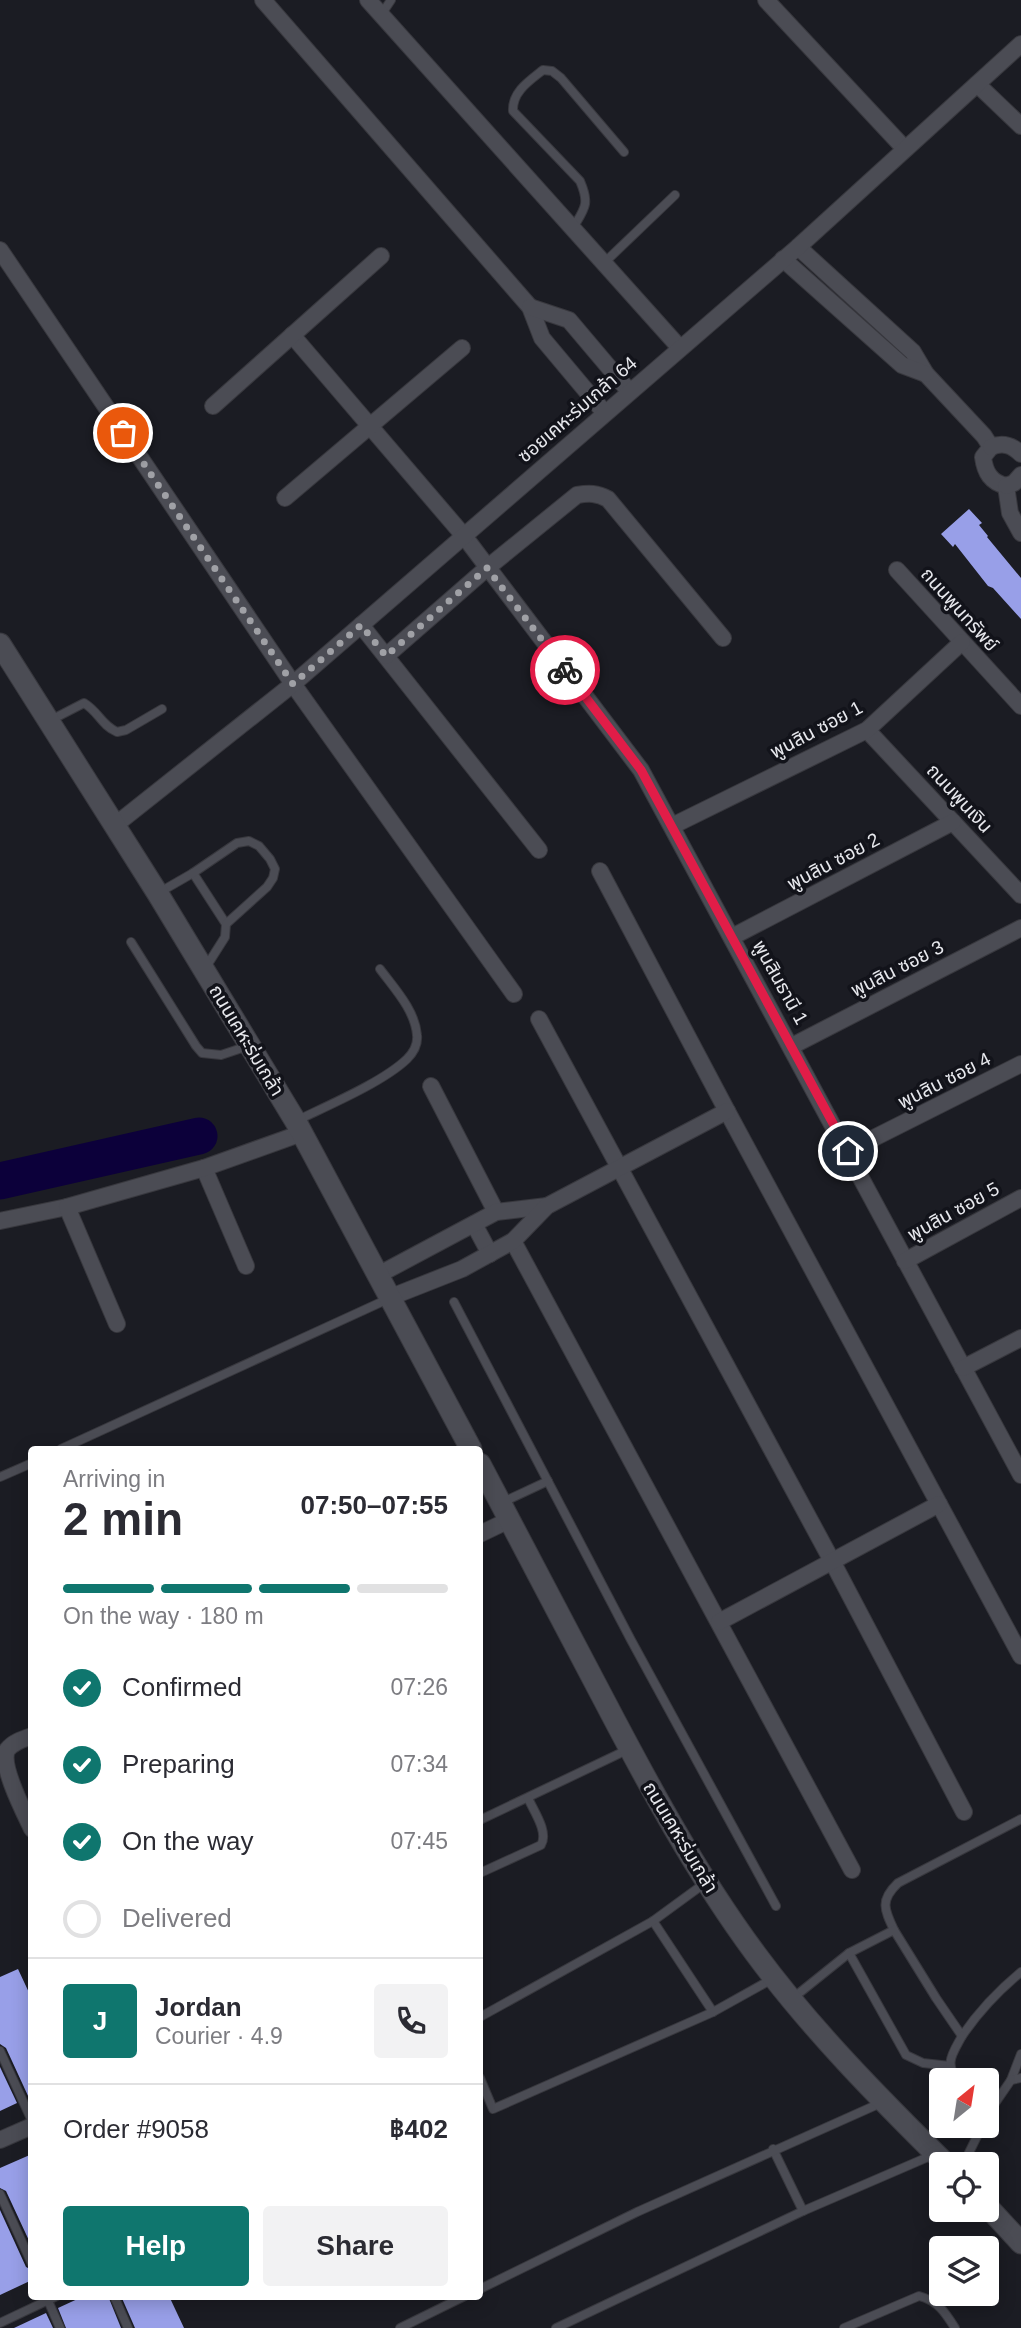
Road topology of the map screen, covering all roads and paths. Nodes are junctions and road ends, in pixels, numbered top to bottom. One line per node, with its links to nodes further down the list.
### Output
1 (263, 0): 18 (street)
2 (368, 0): 5 (street)
3 (391, 0): 5 (lane)
4 (766, 0): 9 (street)
5 (382, 15): 12 (street)
6 (1021, 44): 7 (street, ซอยเคหะร่มเกล้า 64)
7 (976, 85): 8 (street); 9 (street, ซอยเคหะร่มเกล้า 64)
8 (1021, 126)
9 (905, 149): 13 (street, ซอยเคหะร่มเกล้า 64)
10 (625, 152): 12 (lane)
11 (675, 195): 17 (lane)
12 (573, 228): 17 (street)
13 (797, 247): 16 (street, ซอยเคหะร่มเกล้า 64); 22 (street)
14 (0, 250): 41 (street)
15 (381, 256): 19 (street)
16 (783, 259): 21 (street, ซอยเคหะร่มเกล้า 64); 22 (street)
17 (604, 262): 21 (street)
18 (530, 307): 23 (street); 25 (street)
19 (292, 335): 24 (street); 26 (street, พูนสินธานี 1)
20 (462, 348): 26 (street)
21 (680, 348): 23 (street, ซอยเคหะร่มเกล้า 64)
22 (926, 374): 27 (street)
23 (629, 391): 25 (street, ซอยเคหะร่มเกล้า 64)
24 (213, 406)
25 (604, 412): 33 (street, ซอยเคหะร่มเกล้า 64)
26 (370, 426): 31 (street); 33 (street, พูนสินธานี 1)
27 (991, 447): 28 (street); 30 (street)
28 (1021, 454)
29 (1021, 475): 30 (street)
30 (1006, 486): 32 (street)
31 (285, 498)
32 (1021, 533)
33 (464, 536): 34 (street, พูนสินธานี 1); 36 (street, ซอยเคหะร่มเกล้า 64)
34 (487, 568): 37 (street); 40 (street); 48 (street, พูนสินธานี 1)
35 (897, 570): 38 (street, ถนนพูนทรัพย์)
36 (361, 625): 40 (street); 41 (street, ซอยเคหะร่มเกล้า 64)
37 (723, 638)
38 (962, 642): 42 (street, ถนนพูนทรัพย์); 45 (street, พูนสิน ซอย 1)
39 (0, 644): 44 (street, ถนนเคหะร่มเกล้า)
40 (386, 656): 49 (street)
41 (293, 684): 47 (street, ซอยเคหะร่มเกล้า 64); 60 (street)
42 (1021, 706)
43 (162, 709): 44 (lane)
44 (48, 721): 47 (street, ถนนเคหะร่มเกล้า)
45 (867, 730): 46 (street, ถนนพูนเงิน); 48 (street, พูนสิน ซอย 1)
46 (953, 822): 53 (street, ถนนพูนเงิน); 56 (street, พูนสิน ซอย 2)
47 (114, 826): 52 (street, ถนนเคหะร่มเกล้า)
48 (672, 826): 56 (street, พูนสินธานี 1)
49 (539, 850)
50 (600, 871): 66 (street)
51 (193, 873): 52 (lane); 54 (lane); 54 (lane)
52 (158, 894): 58 (street, ถนนเคหะร่มเกล้า)
53 (1021, 895)
54 (226, 924): 58 (lane)
55 (1021, 928): 63 (street, พูนสิน ซอย 3)
56 (732, 937): 63 (street, พูนสินธานี 1)
57 (131, 942): 62 (lane)
58 (204, 969): 62 (street, ถนนเคหะร่มเกล้า)
59 (380, 969): 67 (lane)
60 (514, 994)
61 (539, 1019): 70 (street)
62 (250, 1046): 67 (street, ถนนเคหะร่มเกล้า)
63 (792, 1046): 68 (street, พูนสินธานี 1)
64 (1021, 1064): 68 (street, พูนสิน ซอย 4)
65 (431, 1086): 74 (street)
66 (727, 1111): 70 (street); 94 (street)
67 (299, 1127): 69 (street); 81 (street, ถนนเคหะร่มเกล้า)
68 (848, 1151): 79 (street, พูนสินธานี 1)
69 (204, 1168): 73 (street); 80 (street)
70 (621, 1169): 72 (street); 97 (street)
71 (1021, 1198): 79 (street, พูนสิน ซอย 5)
72 (547, 1206): 74 (street); 77 (street)
73 (67, 1207): 75 (street); 84 (street)
74 (496, 1212): 76 (street)
75 (0, 1221)
76 (474, 1224): 78 (street); 81 (street)
77 (513, 1241): 78 (street); 98 (street)
78 (490, 1254): 82 (street)
79 (905, 1261): 86 (street, พูนสินธานี 1)
80 (246, 1266)
81 (378, 1275): 82 (street, ถนนเคหะร่มเกล้า)
82 (391, 1297): 87 (lane); 88 (street, ถนนเคหะร่มเกล้า)
83 (454, 1302): 93 (lane)
84 (117, 1324)
85 (1021, 1338): 86 (street)
86 (964, 1368): 91 (street, พูนสินธานี 1)
87 (68, 1446)
88 (469, 1446)
89 (28, 1465): 92 (lane)
90 (483, 1470): 95 (street, ถนนเคหะร่มเกล้า)
91 (1021, 1475)
92 (0, 1477)
93 (548, 1481): 95 (lane); 110 (lane)
94 (939, 1504): 97 (street); 99 (street)
95 (505, 1512): 96 (street); 101 (street, ถนนเคหะร่มเกล้า)
96 (483, 1531)
97 (832, 1561): 98 (street); 103 (street)
98 (719, 1622): 107 (street)
99 (1021, 1656)
100 (28, 1738): 106 (street)
101 (629, 1748): 102 (lane); 109 (street, ถนนเคหะร่มเกล้า)
102 (528, 1798): 104 (lane); 108 (lane)
103 (964, 1812)
104 (483, 1819)
105 (1021, 1819): 112 (lane)
106 (28, 1820)
107 (852, 1870)
108 (483, 1872)
109 (707, 1882): 111 (lane); 115 (street, ถนนเคหะร่มเกล้า)
110 (776, 1906)
111 (653, 1921): 117 (lane); 118 (lane)
112 (894, 1930): 113 (lane); 119 (lane)
113 (849, 1953): 116 (lane); 122 (lane)
114 (1021, 1972): 119 (lane)
115 (774, 1978): 116 (street, ถนนเคหะร่มเกล้า); 117 (lane)
116 (791, 2000): 127 (street, ถนนเคหะร่มเกล้า)
117 (713, 2012): 125 (lane)
118 (483, 2015)
119 (962, 2036): 122 (lane)
120 (0, 2051): 128 (lane)
121 (1021, 2054): 124 (lane)
122 (950, 2066)
123 (1021, 2078): 124 (lane)
124 (1011, 2081): 126 (lane)
125 (483, 2085)
126 (999, 2096)
127 (885, 2101): 131 (lane); 132 (street, ถนนเคหะร่มเกล้า)
128 (28, 2114)
129 (28, 2125): 130 (street)
130 (0, 2140)
131 (774, 2149): 135 (lane); 139 (lane)
132 (934, 2152)
133 (929, 2164): 135 (lane)
134 (0, 2194): 138 (lane)
135 (803, 2211): 148 (lane)
136 (999, 2219): 137 (street)
137 (1021, 2243)
138 (28, 2255)
139 (483, 2288)
140 (43, 2300): 144 (lane)
141 (48, 2300): 145 (lane)
142 (116, 2300): 146 (lane)
143 (457, 2300): 147 (lane)
144 (0, 2323)
145 (60, 2328)
146 (128, 2328)
147 (400, 2328)
148 (556, 2328)
149 (844, 2328): 150 (lane)
150 (955, 2328)

